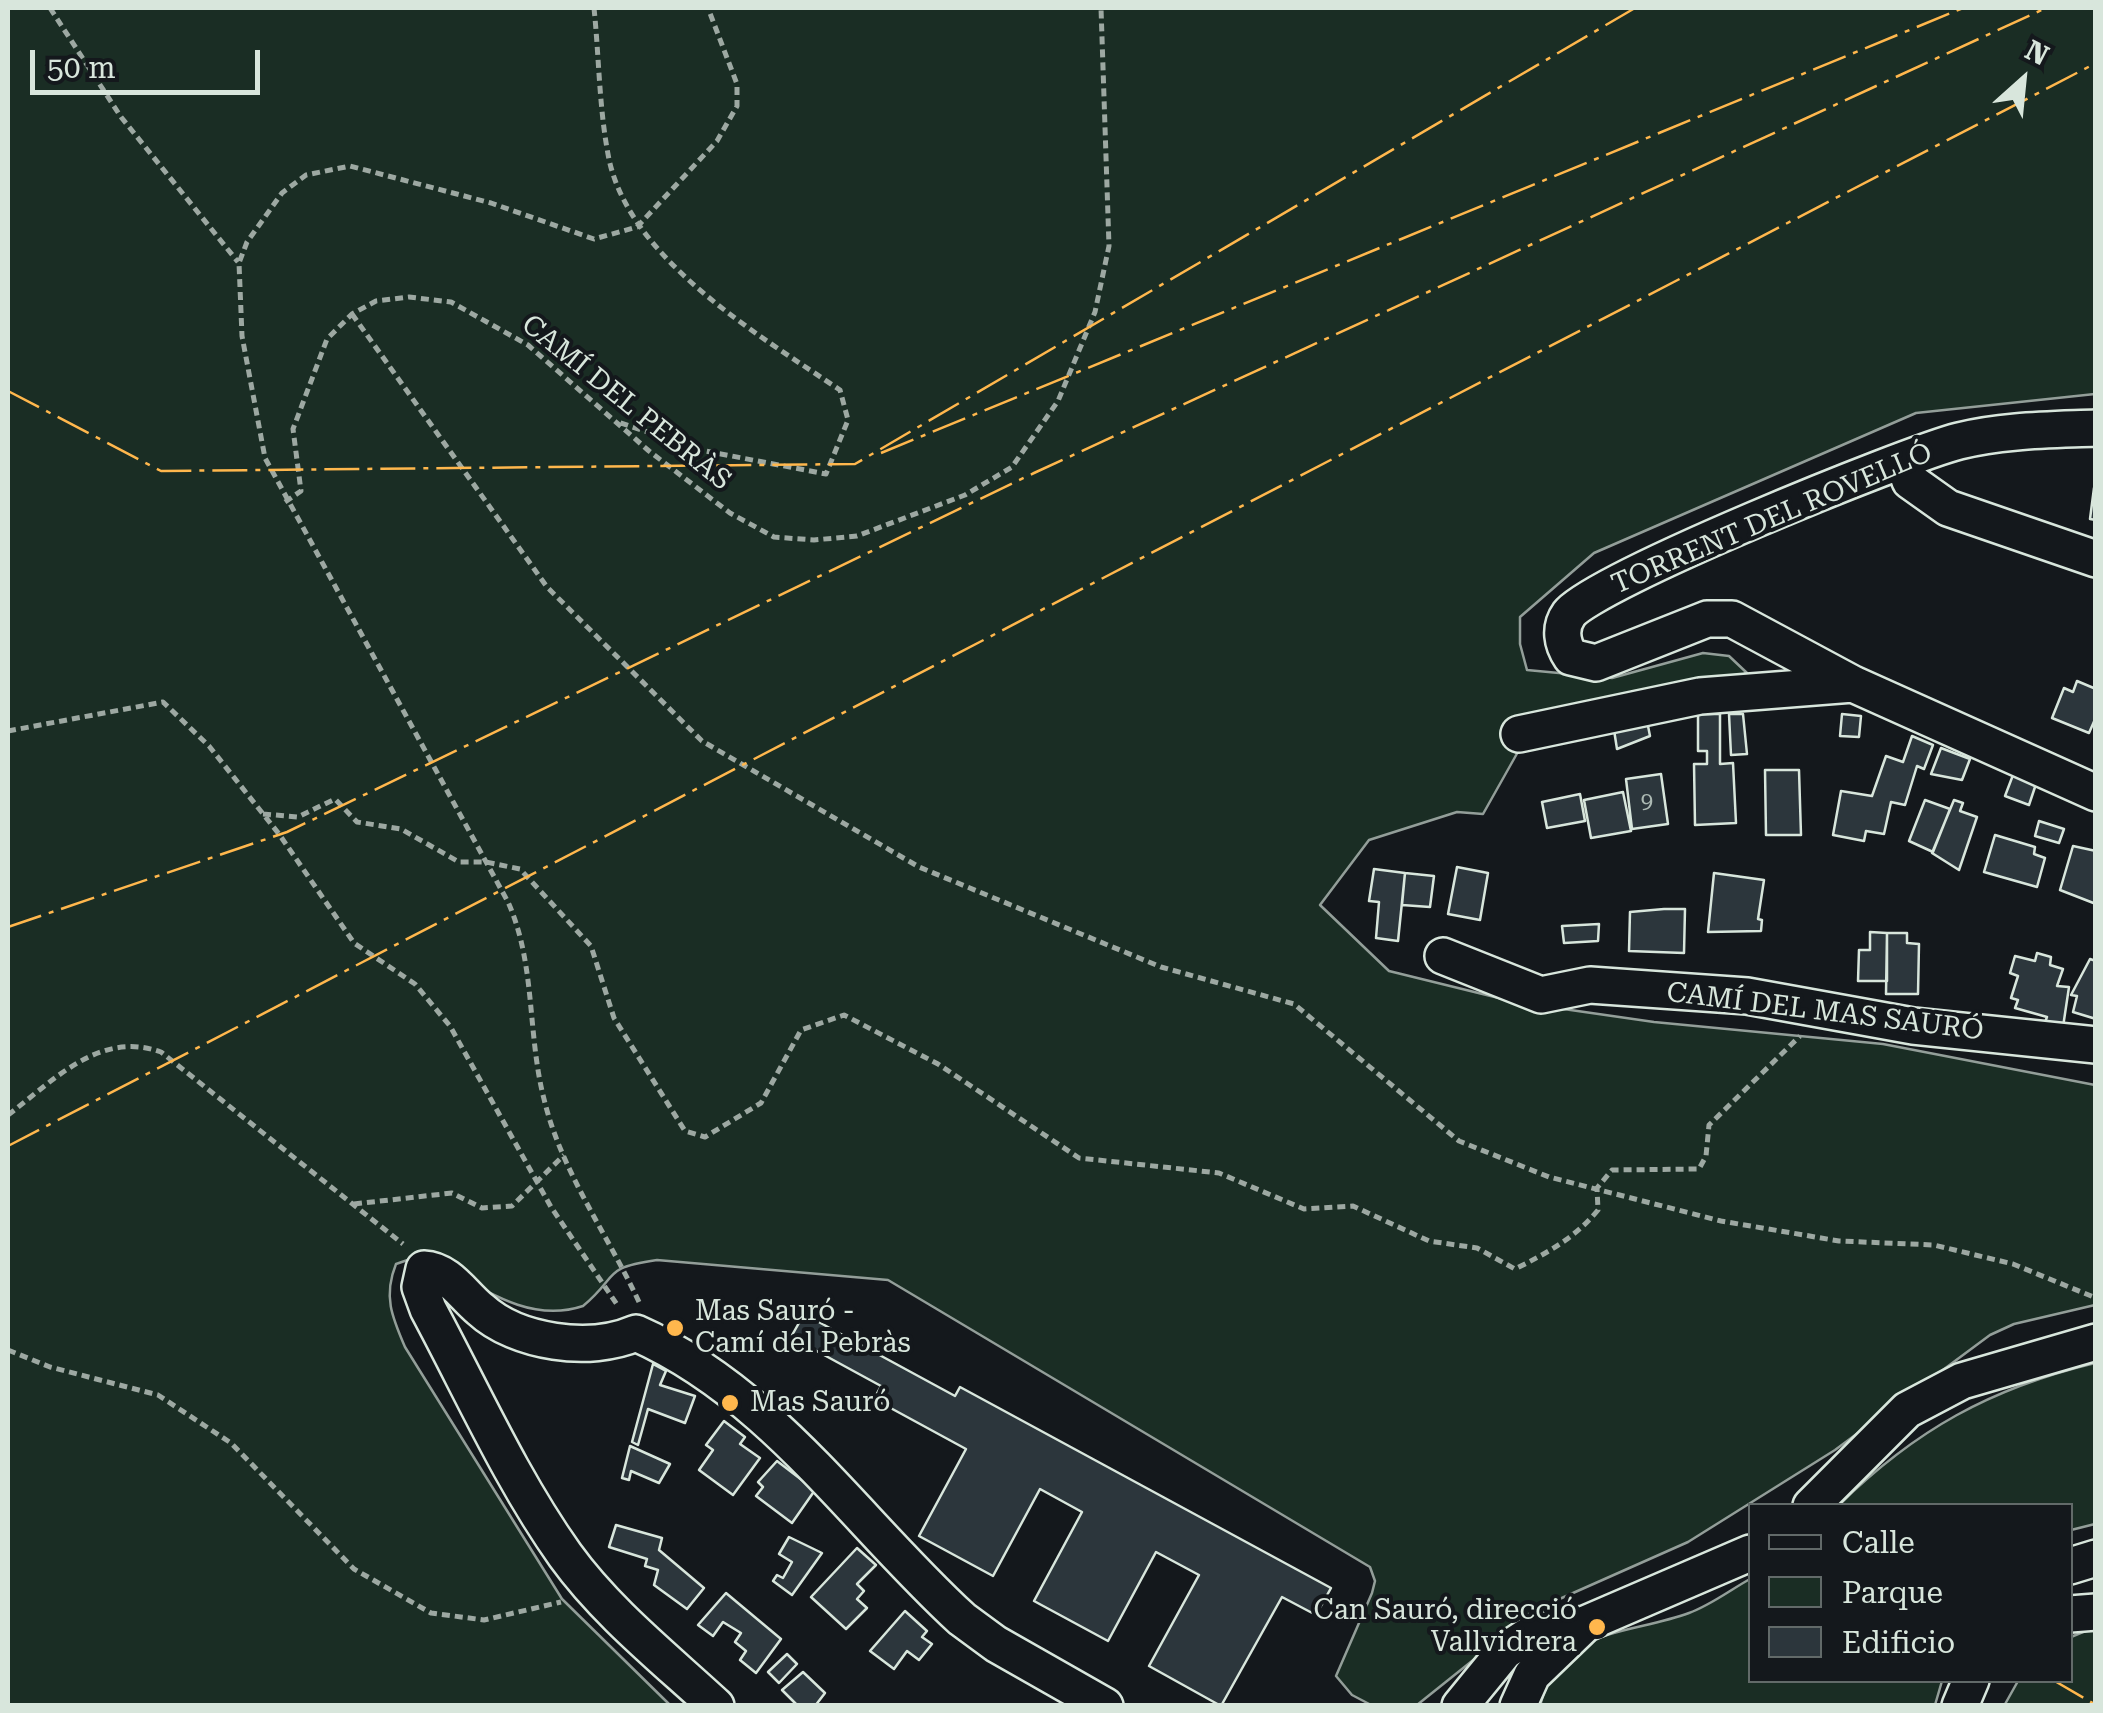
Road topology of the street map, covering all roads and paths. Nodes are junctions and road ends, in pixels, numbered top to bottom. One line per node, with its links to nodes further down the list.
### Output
1 (50, 8): 6 (path)
2 (594, 8): 5 (path)
3 (708, 8): 5 (path)
4 (1101, 8): 8 (path, CAMÍ DEL PEBRÀS)
5 (637, 227): 6 (path); 8 (path)
6 (239, 263): 11 (path)
7 (352, 314): 8 (path, CAMÍ DEL PEBRÀS); 11 (path); 25 (path)
8 (616, 422)
9 (2096, 428): 10 (street, TORRENT DEL ROVELLÓ)
10 (1903, 461): 12 (street); 13 (street, TORRENT DEL ROVELLÓ)
11 (285, 502): 18 (path)
12 (2096, 559)
13 (1854, 684): 15 (street); 16 (street)
14 (8, 731): 17 (path)
15 (1519, 734)
16 (2096, 793)
17 (263, 814): 18 (path); 24 (path)
18 (486, 862): 23 (path); 25 (path)
19 (1443, 956): 20 (street, CAMÍ DEL MAS SAURÓ)
20 (1818, 1008): 21 (street, CAMÍ DEL MAS SAURÓ); 25 (path)
21 (2096, 1045)
22 (8, 1115): 26 (path)
23 (564, 1155): 24 (path); 29 (path)
24 (537, 1180): 26 (path); 29 (path)
25 (1597, 1188): 28 (path)
26 (353, 1204): 27 (path)
27 (386, 1229)
28 (2096, 1298)
29 (636, 1333): 34 (street); 37 (street)
30 (2096, 1342): 32 (street)
31 (8, 1350): 34 (path)
32 (1814, 1503)
33 (1748, 1554): 35 (street)
34 (596, 1592): 36 (street)
35 (1585, 1624): 38 (street); 39 (street)
36 (716, 1706)
37 (1106, 1706)
38 (1460, 1706)
39 (1518, 1706)

